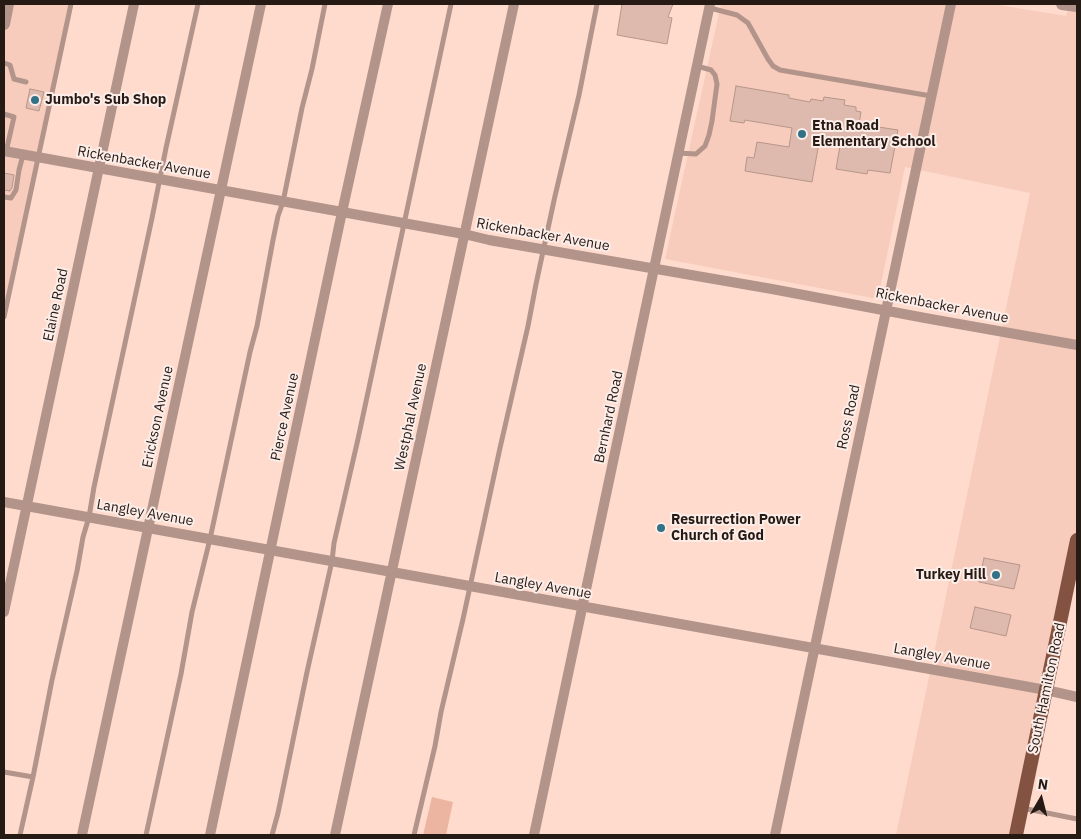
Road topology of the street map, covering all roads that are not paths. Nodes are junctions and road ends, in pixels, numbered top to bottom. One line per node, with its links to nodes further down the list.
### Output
1 (8, 4): 15 (street)
2 (70, 4): 24 (lane)
3 (134, 4): 25 (street, Elaine Road)
4 (198, 4): 26 (lane)
5 (261, 4): 27 (street, Erickson Avenue)
6 (325, 4): 29 (lane)
7 (388, 4): 30 (street, Pierce Avenue)
8 (451, 4): 31 (lane)
9 (514, 4): 32 (street, Westphal Avenue)
10 (597, 4): 33 (lane)
11 (951, 4): 19 (street, Ross Road)
12 (1062, 4): 14 (street)
13 (709, 6): 17 (street, Bernhard Road); 19 (lane)
14 (1077, 6)
15 (4, 24)
16 (4, 63): 18 (lane)
17 (697, 66): 22 (street, Bernhard Road); 22 (lane)
18 (26, 82)
19 (931, 96): 35 (street, Ross Road)
20 (4, 114): 21 (lane)
21 (5, 152): 23 (street, Rickenbacker Avenue)
22 (678, 153): 34 (street, Bernhard Road)
23 (23, 155): 24 (street, Rickenbacker Avenue); 28 (lane)
24 (38, 158): 25 (street, Rickenbacker Avenue); 36 (lane)
25 (99, 168): 26 (street, Rickenbacker Avenue); 39 (street, Elaine Road)
26 (160, 180): 27 (street, Rickenbacker Avenue); 40 (lane)
27 (221, 190): 29 (street, Rickenbacker Avenue); 41 (street, Erickson Avenue)
28 (4, 197)
29 (283, 202): 30 (street, Rickenbacker Avenue); 42 (lane)
30 (342, 212): 31 (street, Rickenbacker Avenue); 44 (street, Pierce Avenue)
31 (404, 223): 32 (street, Rickenbacker Avenue); 45 (lane)
32 (464, 234): 33 (street, Rickenbacker Avenue); 46 (street, Westphal Avenue)
33 (544, 249): 34 (street, Rickenbacker Avenue); 47 (lane)
34 (654, 269): 35 (street, Rickenbacker Avenue); 48 (street, Bernhard Road)
35 (886, 310): 37 (street, Rickenbacker Avenue); 50 (street, Ross Road)
36 (4, 317)
37 (1077, 345)
38 (4, 502): 39 (street, Langley Avenue)
39 (26, 506): 40 (street, Langley Avenue); 49 (street, Elaine Road)
40 (89, 517): 41 (street, Langley Avenue); 54 (lane)
41 (149, 528): 42 (street, Langley Avenue); 58 (street, Erickson Avenue)
42 (210, 539): 44 (street, Langley Avenue); 59 (lane)
43 (1077, 540): 51 (main road, South Hamilton Road)
44 (271, 550): 45 (street, Langley Avenue); 60 (street, Pierce Avenue)
45 (332, 561): 46 (street, Langley Avenue); 61 (lane)
46 (392, 572): 47 (street, Langley Avenue); 62 (street, Westphal Avenue)
47 (470, 586): 48 (street, Langley Avenue); 63 (lane)
48 (582, 607): 50 (street, Langley Avenue); 64 (street, Bernhard Road)
49 (4, 612)
50 (814, 648): 51 (street, Langley Avenue); 65 (street, Ross Road)
51 (1046, 690): 52 (street, Langley Avenue); 55 (main road, South Hamilton Road)
52 (1077, 697)
53 (4, 772): 54 (lane)
54 (33, 777): 57 (lane)
55 (1022, 808): 56 (lane); 66 (main road, South Hamilton Road)
56 (1077, 820)
57 (20, 835)
58 (82, 835)
59 (146, 835)
60 (210, 835)
61 (272, 835)
62 (336, 835)
63 (414, 835)
64 (534, 835)
65 (775, 835)
66 (1016, 835)

